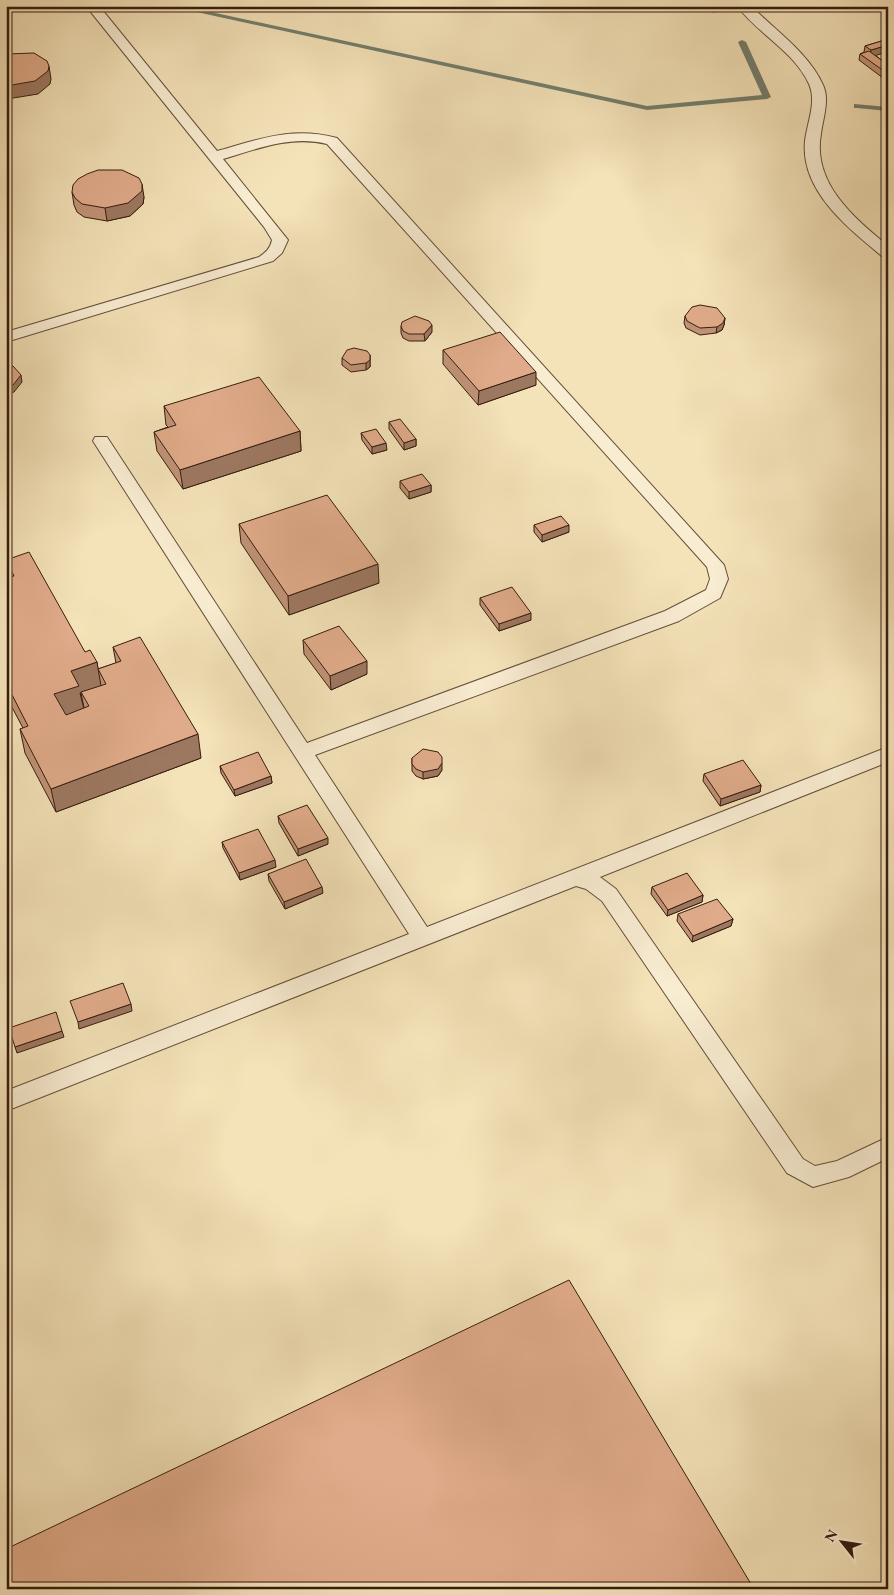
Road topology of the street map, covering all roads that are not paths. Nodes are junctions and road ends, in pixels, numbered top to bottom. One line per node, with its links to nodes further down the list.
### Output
1 (92, 6): 3 (lane)
2 (743, 6): 4 (lane)
3 (213, 157): 5 (lane); 7 (lane)
4 (888, 254)
5 (6, 337)
6 (101, 441): 7 (lane)
7 (303, 752): 10 (lane)
8 (888, 754): 9 (lane)
9 (578, 879): 10 (lane); 12 (lane)
10 (422, 937): 11 (lane)
11 (6, 1101)
12 (888, 1147)

